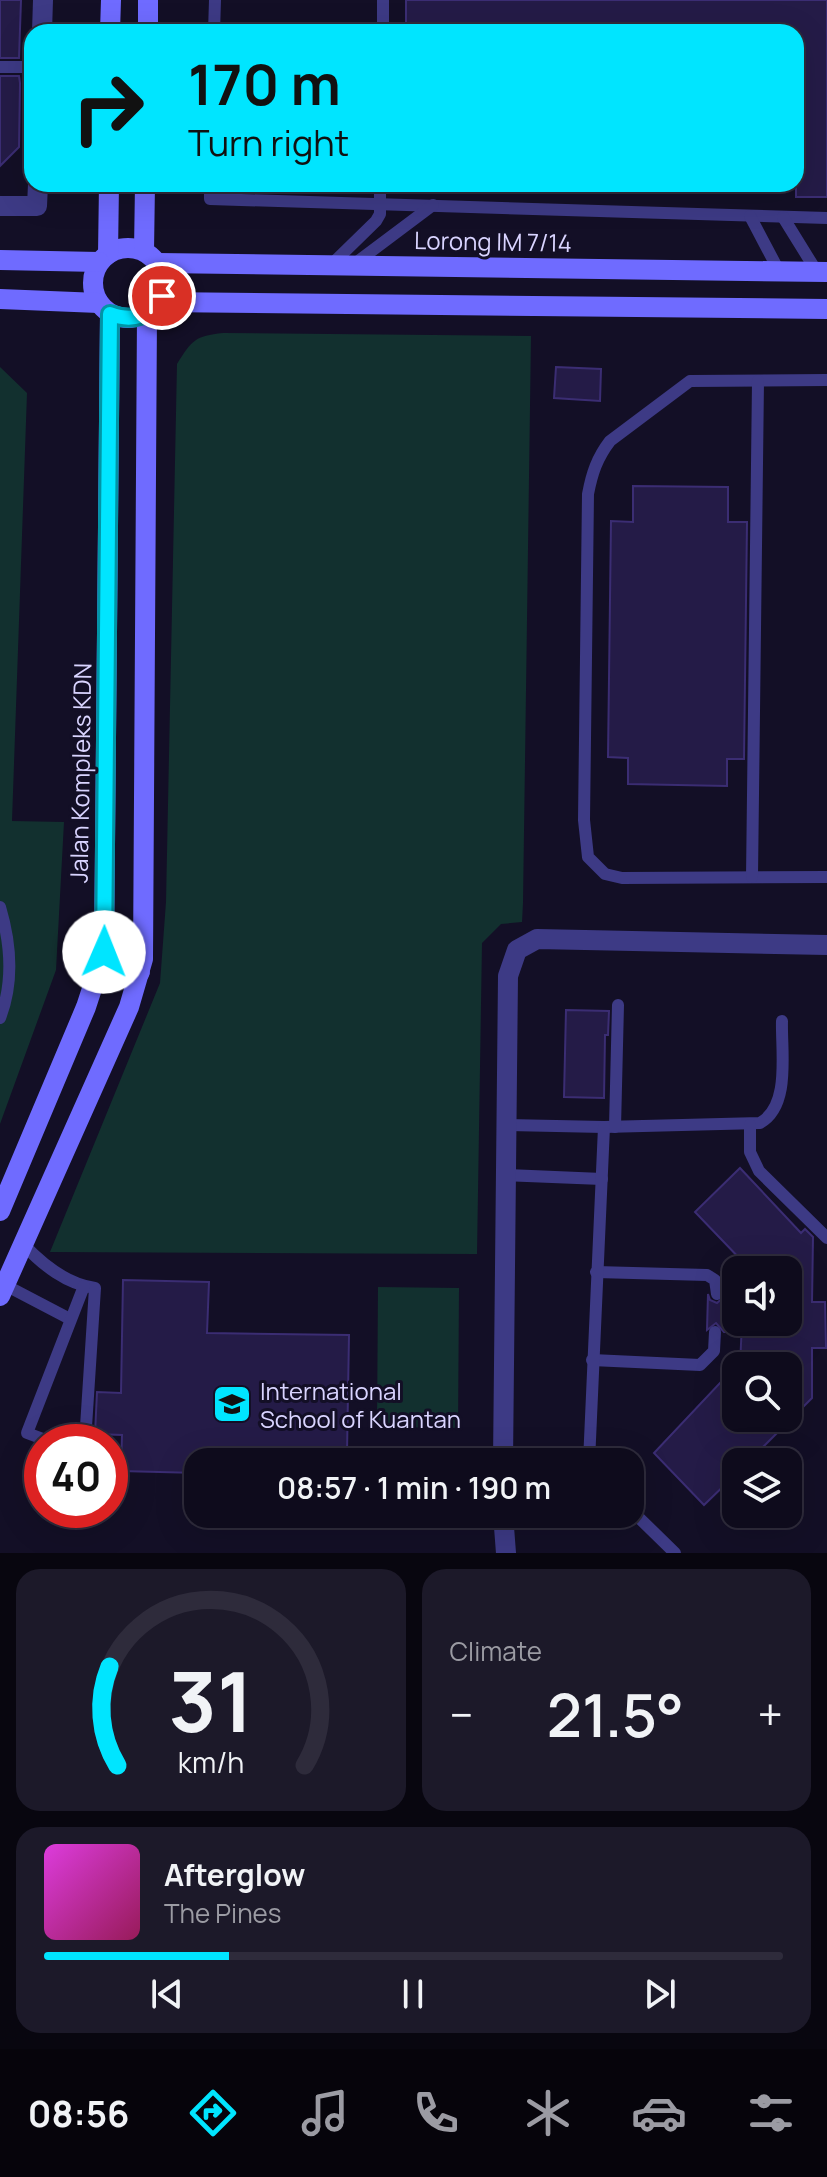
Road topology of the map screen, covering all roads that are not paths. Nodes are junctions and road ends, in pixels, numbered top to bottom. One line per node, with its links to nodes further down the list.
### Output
1 (43, 0): 6 (street)
2 (111, 0): 7 (street)
3 (148, 0): 8 (street)
4 (215, 0): 9 (lane)
5 (383, 0): 10 (lane)
6 (42, 24)
7 (110, 24)
8 (148, 24)
9 (214, 24)
10 (383, 24)
11 (0, 67): 12 (lane)
12 (24, 67)
13 (38, 192): 22 (street)
14 (108, 192): 27 (street)
15 (146, 192): 26 (street)
16 (210, 192): 19 (lane)
17 (251, 192): 19 (lane)
18 (380, 192): 20 (lane)
19 (251, 200): 20 (lane)
20 (380, 203): 21 (lane); 29 (lane)
21 (433, 205): 23 (lane); 30 (lane)
22 (0, 206)
23 (750, 216): 24 (lane); 31 (lane)
24 (783, 217): 25 (lane); 32 (lane)
25 (827, 218)
26 (151, 257): 27 (street); 29 (street, Lorong IM 7/14); 35 (street)
27 (104, 258): 28 (street); 34 (street)
28 (0, 260)
29 (331, 265): 30 (street, Lorong IM 7/14)
30 (353, 265): 31 (street, Lorong IM 7/14)
31 (779, 271): 32 (street, Lorong IM 7/14)
32 (822, 272)
33 (0, 299): 34 (street)
34 (105, 308): 35 (street); 43 (street, Jalan Kompleks KDN)
35 (153, 308): 36 (street); 44 (street)
36 (827, 309)
37 (827, 380): 38 (lane)
38 (758, 381): 39 (lane); 39 (lane)
39 (752, 877): 40 (lane)
40 (827, 877)
41 (0, 907): 46 (lane)
42 (827, 945): 48 (street)
43 (102, 964): 44 (street); 53 (street, Jalan Kompleks KDN)
44 (140, 972): 55 (street)
45 (618, 1005): 50 (lane)
46 (0, 1018)
47 (782, 1021): 49 (lane)
48 (506, 1125): 50 (lane); 51 (street)
49 (750, 1125): 50 (lane); 54 (lane)
50 (610, 1127): 52 (lane)
51 (505, 1175): 52 (lane); 65 (street)
52 (602, 1179): 56 (lane)
53 (0, 1211)
54 (827, 1238)
55 (24, 1245): 57 (lane); 58 (street)
56 (596, 1272): 59 (lane); 62 (lane)
57 (84, 1286): 60 (lane); 64 (lane)
58 (2, 1290): 60 (lane)
59 (717, 1294)
60 (70, 1319): 63 (lane)
61 (715, 1332): 62 (lane)
62 (592, 1360): 66 (lane)
63 (30, 1424)
64 (86, 1424)
65 (503, 1448)
66 (589, 1448)
67 (644, 1523): 70 (lane)
68 (504, 1528): 69 (street)
69 (506, 1553)
70 (675, 1553)

